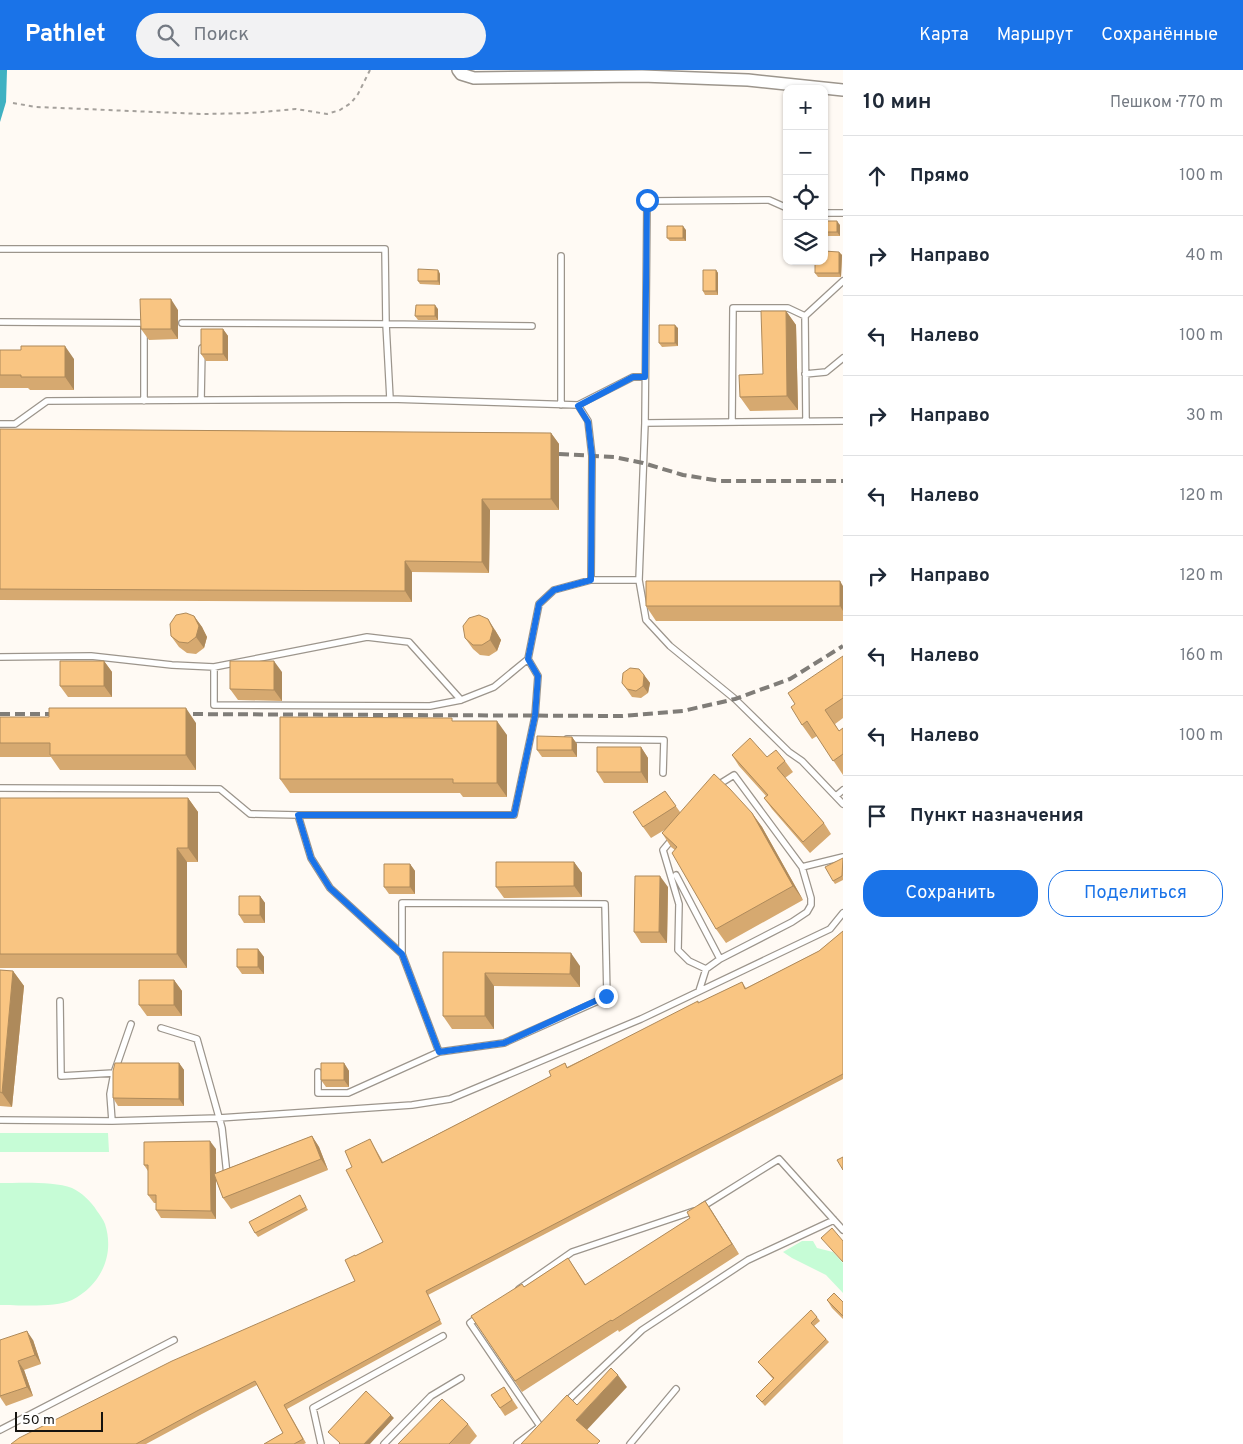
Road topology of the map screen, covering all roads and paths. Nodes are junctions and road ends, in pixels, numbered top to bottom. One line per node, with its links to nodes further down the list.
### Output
1 (370, 70): 4 (path)
2 (458, 70): 3 (street)
3 (843, 90)
4 (13, 103)
5 (783, 206): 19 (lane)
6 (828, 213): 7 (lane)
7 (843, 213)
8 (0, 249): 14 (lane)
9 (561, 256): 23 (lane)
10 (843, 281): 11 (lane)
11 (805, 316): 18 (lane); 27 (lane)
12 (0, 322): 22 (lane)
13 (182, 323): 14 (lane)
14 (386, 324): 15 (lane); 20 (lane)
15 (532, 326)
16 (202, 346): 21 (lane)
17 (843, 358): 18 (lane)
18 (805, 374): 25 (lane)
19 (645, 377): 24 (lane); 28 (lane)
20 (390, 399): 21 (lane); 23 (lane)
21 (202, 400): 22 (lane)
22 (144, 401): 29 (lane)
23 (561, 405): 24 (lane)
24 (578, 406): 30 (lane)
25 (806, 421): 26 (lane); 27 (lane)
26 (843, 421)
27 (732, 422): 28 (lane)
28 (645, 423): 31 (lane)
29 (0, 424)
30 (591, 580): 31 (lane); 33 (lane)
31 (639, 580): 43 (lane)
32 (0, 657): 34 (lane)
33 (528, 659): 35 (lane); 36 (lane)
34 (214, 667): 35 (lane); 35 (lane)
35 (461, 700)
36 (530, 739): 37 (lane); 45 (lane)
37 (540, 739)
38 (559, 739): 39 (lane)
39 (663, 773)
40 (0, 788): 45 (lane)
41 (714, 788): 48 (lane)
42 (843, 790): 43 (lane)
43 (836, 796): 44 (lane)
44 (843, 804)
45 (298, 815): 51 (lane)
46 (674, 836): 53 (lane)
47 (843, 857): 48 (lane)
48 (802, 866): 52 (lane)
49 (676, 874): 52 (lane)
50 (843, 913): 54 (lane)
51 (402, 954): 58 (lane); 58 (lane)
52 (720, 959): 53 (lane)
53 (706, 969): 54 (lane)
54 (699, 991): 61 (lane)
55 (60, 1001): 60 (lane)
56 (131, 1024): 60 (lane)
57 (161, 1028): 61 (lane)
58 (439, 1052): 59 (lane)
59 (318, 1072)
60 (114, 1073): 63 (lane)
61 (219, 1118): 63 (lane); 64 (lane)
62 (0, 1120): 63 (lane)
63 (112, 1121)
64 (236, 1172)
65 (834, 1220): 66 (lane); 67 (lane); 73 (lane)
66 (843, 1230)
67 (517, 1290)
68 (486, 1312): 75 (lane)
69 (443, 1336): 77 (lane)
70 (174, 1340): 76 (lane)
71 (461, 1378): 78 (lane)
72 (676, 1389): 80 (lane)
73 (560, 1407)
74 (547, 1420): 75 (lane)
75 (540, 1426): 79 (lane)
76 (0, 1430)
77 (321, 1444)
78 (384, 1444)
79 (517, 1444)
80 (630, 1444)

